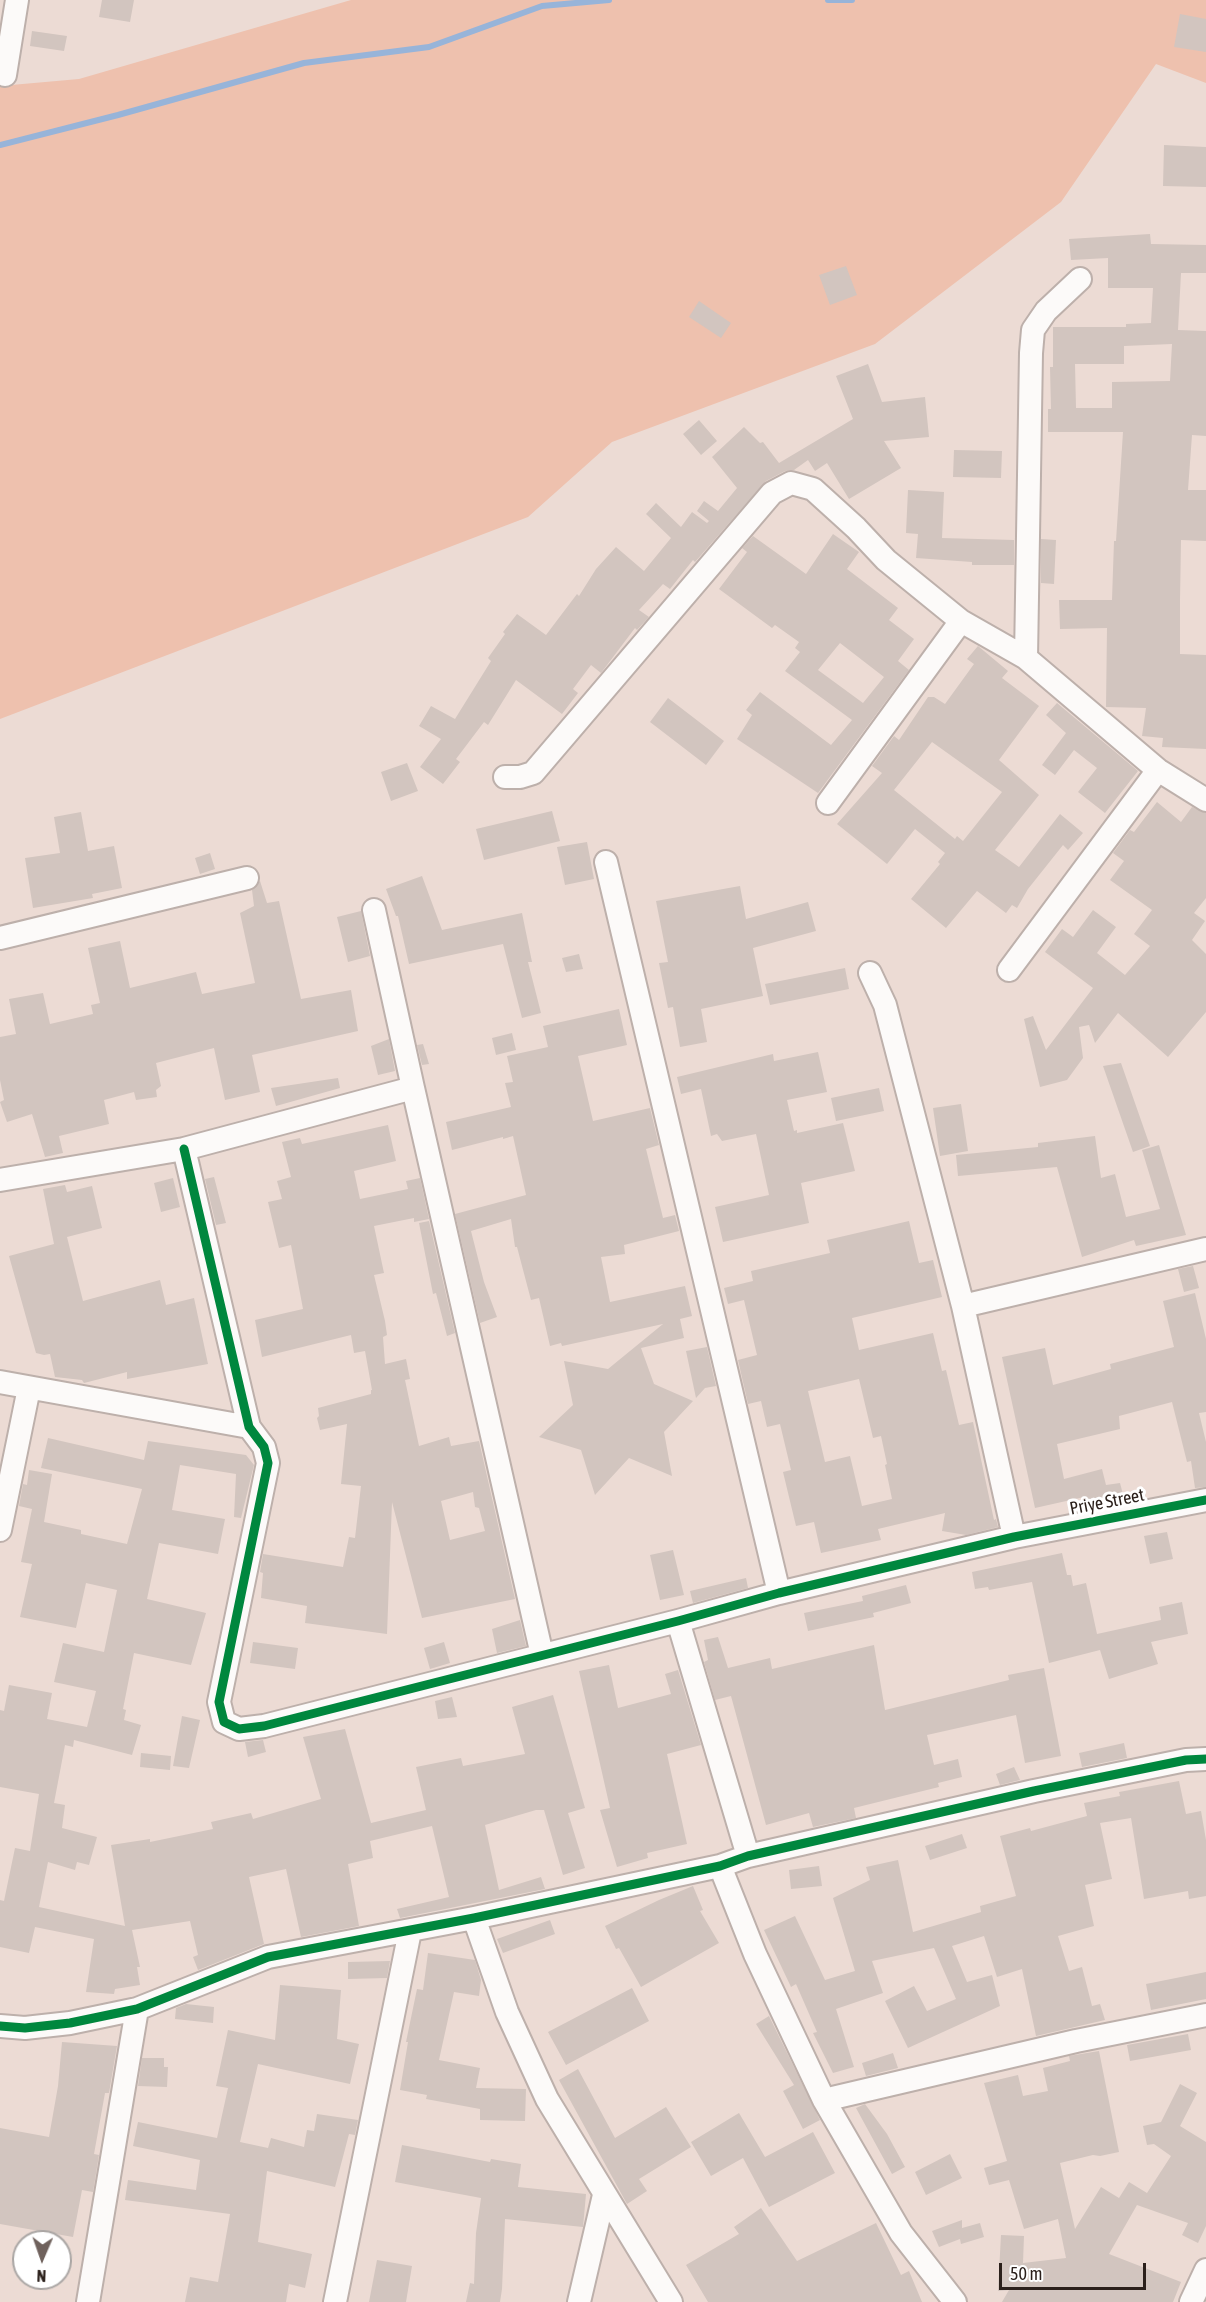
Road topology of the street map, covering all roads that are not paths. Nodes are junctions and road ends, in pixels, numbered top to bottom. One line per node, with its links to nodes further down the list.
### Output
1 (17, 0): 2 (street)
2 (5, 75)
3 (1080, 279): 5 (street)
4 (961, 621): 5 (street); 7 (street); 9 (street)
5 (1026, 658): 6 (street)
6 (1158, 770): 8 (street); 14 (street)
7 (505, 777)
8 (1206, 800)
9 (828, 803)
10 (606, 862): 27 (street)
11 (247, 878): 13 (street)
12 (374, 910): 16 (street)
13 (0, 938)
14 (1009, 970)
15 (870, 973): 20 (street)
16 (413, 1088): 17 (street); 29 (street)
17 (184, 1149): 18 (street); 23 (street, Priye Street)
18 (0, 1180)
19 (1206, 1249): 20 (street)
20 (963, 1306): 26 (street)
21 (0, 1382): 22 (street)
22 (29, 1388): 23 (street); 25 (street)
23 (249, 1427): 29 (street, Priye Street)
24 (1206, 1500): 26 (street, Priye Street)
25 (0, 1530)
26 (1014, 1537): 27 (street, Priye Street)
27 (779, 1593): 28 (street, Priye Street)
28 (678, 1621): 29 (street, Priye Street); 31 (street)
29 (542, 1656)
30 (1206, 1760): 31 (street)
31 (748, 1856): 32 (street)
32 (720, 1866): 33 (street); 38 (street)
33 (474, 1918): 34 (street); 39 (street)
34 (410, 1931): 35 (street); 42 (street)
35 (137, 2009): 37 (street); 41 (street)
36 (1206, 2015): 38 (street)
37 (0, 2026)
38 (824, 2100): 45 (street)
39 (604, 2195): 43 (street); 44 (street)
40 (1206, 2270): 46 (street)
41 (88, 2302)
42 (335, 2302)
43 (579, 2302)
44 (670, 2302)
45 (955, 2302)
46 (1191, 2302)

